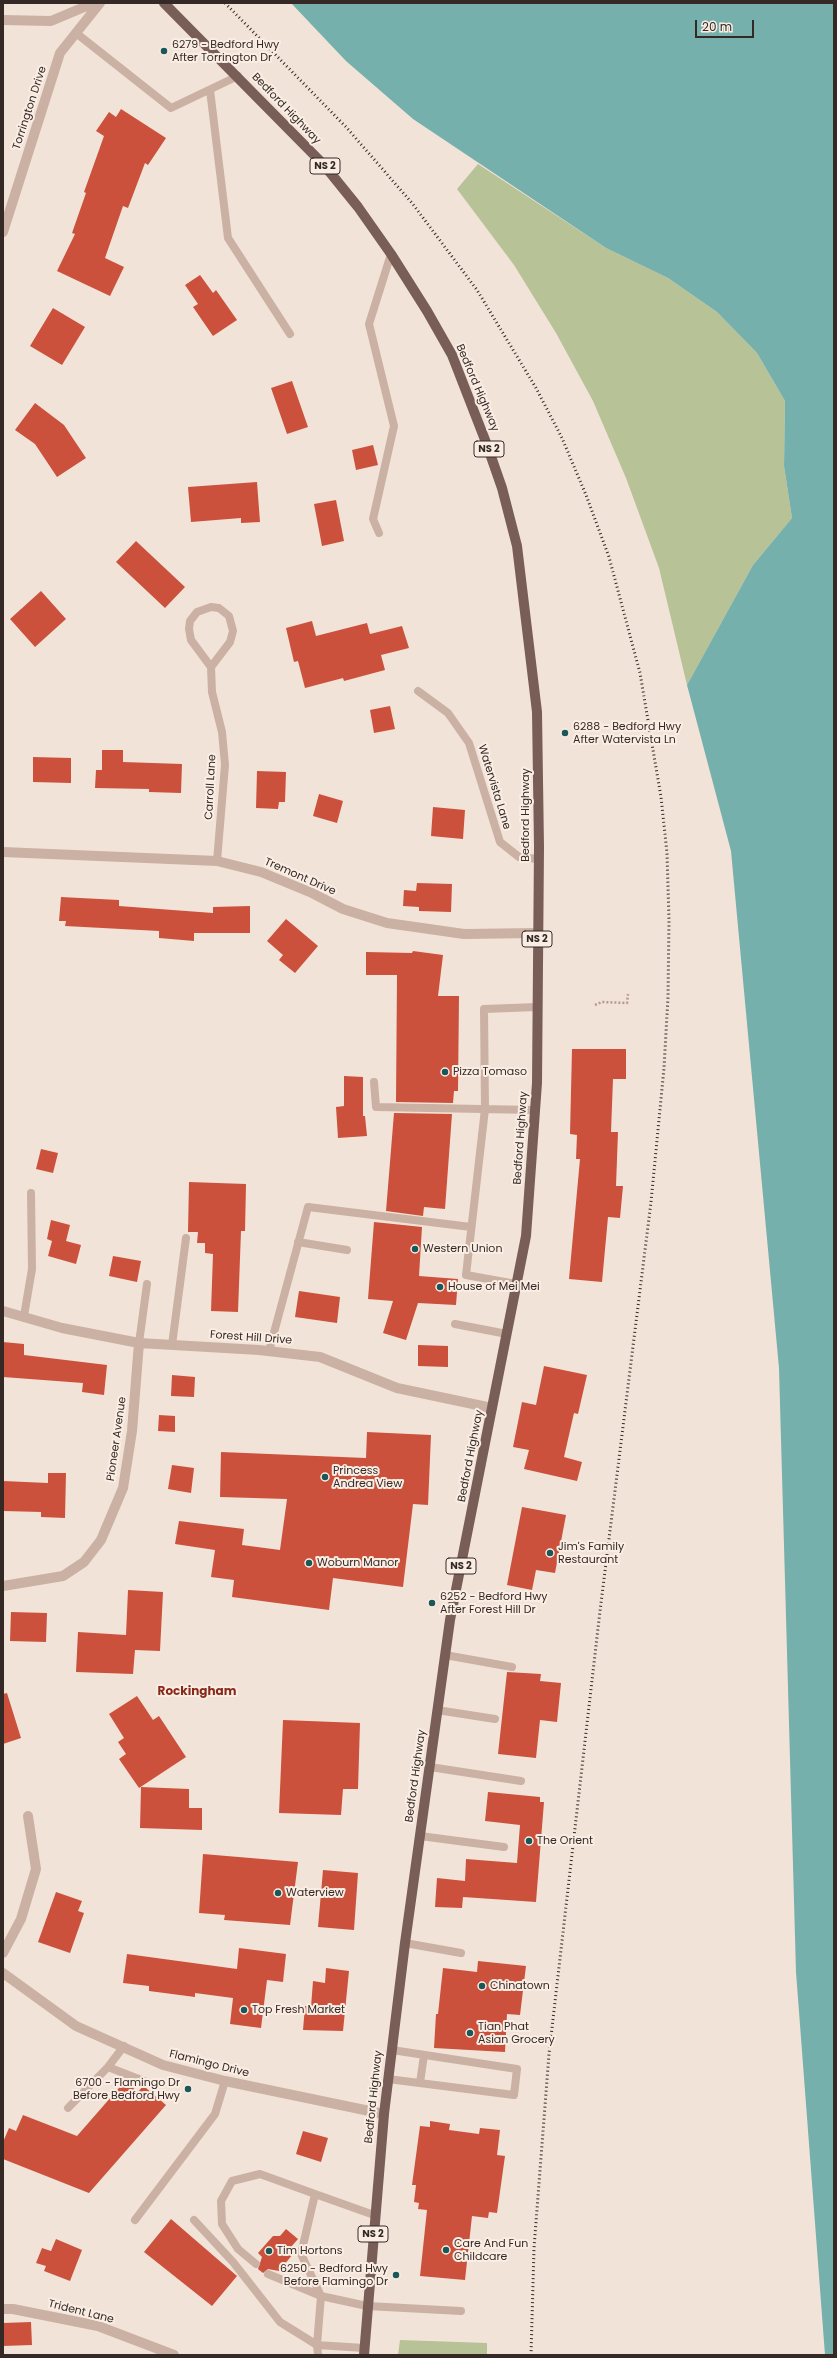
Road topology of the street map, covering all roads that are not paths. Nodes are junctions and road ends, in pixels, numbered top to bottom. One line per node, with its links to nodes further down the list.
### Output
1 (94, 3): 4 (street)
2 (100, 3): 5 (street, Torrington Drive)
3 (164, 3): 6 (main road, Bedford Highway / NS 2)
4 (3, 20)
5 (76, 33): 7 (lane); 8 (street, Torrington Drive)
6 (238, 76): 7 (lane); 9 (main road, Bedford Highway / NS 2)
7 (210, 90): 10 (lane)
8 (3, 232)
9 (391, 254): 11 (lane); 15 (main road, Bedford Highway / NS 2)
10 (290, 334)
11 (379, 532)
12 (211, 667): 12 (lane); 16 (lane, Carroll Lane)
13 (418, 691): 15 (lane, Watervista Lane)
14 (3, 852): 16 (street, Tremont Drive)
15 (538, 859): 17 (main road, Bedford Highway / NS 2)
16 (217, 861): 17 (street, Tremont Drive)
17 (537, 933): 18 (main road, Bedford Highway / NS 2)
18 (537, 1008): 20 (lane); 21 (main road, Bedford Highway / NS 2)
19 (374, 1082): 20 (lane)
20 (484, 1109): 21 (lane); 23 (lane)
21 (534, 1110): 28 (main road, Bedford Highway / NS 2)
22 (31, 1193): 30 (lane)
23 (471, 1227): 25 (lane); 28 (lane)
24 (186, 1238): 34 (lane)
25 (298, 1242): 26 (lane); 35 (lane)
26 (347, 1250)
27 (146, 1284): 33 (lane)
28 (516, 1284): 32 (main road, Bedford Highway / NS 2)
29 (3, 1311): 30 (street, Forest Hill Drive)
30 (24, 1316): 33 (street, Forest Hill Drive)
31 (455, 1324): 32 (lane)
32 (507, 1334): 36 (main road, Bedford Highway / NS 2)
33 (139, 1343): 34 (street, Forest Hill Drive); 37 (street, Pioneer Avenue)
34 (172, 1345): 35 (street, Forest Hill Drive)
35 (269, 1351): 36 (street, Forest Hill Drive)
36 (492, 1408): 38 (main road, Bedford Highway / NS 2)
37 (3, 1586)
38 (445, 1655): 39 (lane); 40 (main road, Bedford Highway / NS 2)
39 (512, 1667)
40 (437, 1710): 41 (lane); 42 (main road, Bedford Highway / NS 2)
41 (495, 1719)
42 (430, 1767): 43 (lane); 45 (main road, Bedford Highway / NS 2)
43 (521, 1781)
44 (28, 1816): 48 (street)
45 (420, 1836): 46 (lane); 47 (main road, Bedford Highway / NS 2)
46 (504, 1847)
47 (405, 1943): 49 (lane); 52 (main road, Bedford Highway / NS 2)
48 (3, 1953)
49 (460, 1953)
50 (3, 1974): 51 (street, Flamingo Drive)
51 (124, 2046): 54 (lane); 56 (street, Flamingo Drive)
52 (392, 2050): 53 (lane); 55 (main road, Bedford Highway / NS 2)
53 (424, 2055): 58 (lane); 58 (lane)
54 (108, 2067): 57 (lane); 59 (lane)
55 (388, 2079): 58 (lane); 60 (main road, Bedford Highway / NS 2)
56 (225, 2081): 60 (street, Flamingo Drive); 63 (lane)
57 (149, 2083)
58 (420, 2083)
59 (68, 2108)
60 (384, 2114): 62 (main road, Bedford Highway / NS 2)
61 (314, 2194): 62 (lane); 65 (lane); 67 (lane)
62 (374, 2215): 68 (main road, Bedford Highway / NS 2)
63 (135, 2220)
64 (194, 2220): 71 (lane)
65 (256, 2264)
66 (268, 2274): 67 (lane)
67 (321, 2296): 68 (lane); 71 (lane)
68 (367, 2306): 70 (lane); 72 (main road, Bedford Highway / NS 2)
69 (3, 2309): 73 (street, Trident Lane)
70 (461, 2311)
71 (317, 2345): 72 (lane); 74 (lane)
72 (364, 2352)
73 (174, 2355)
74 (318, 2355)

